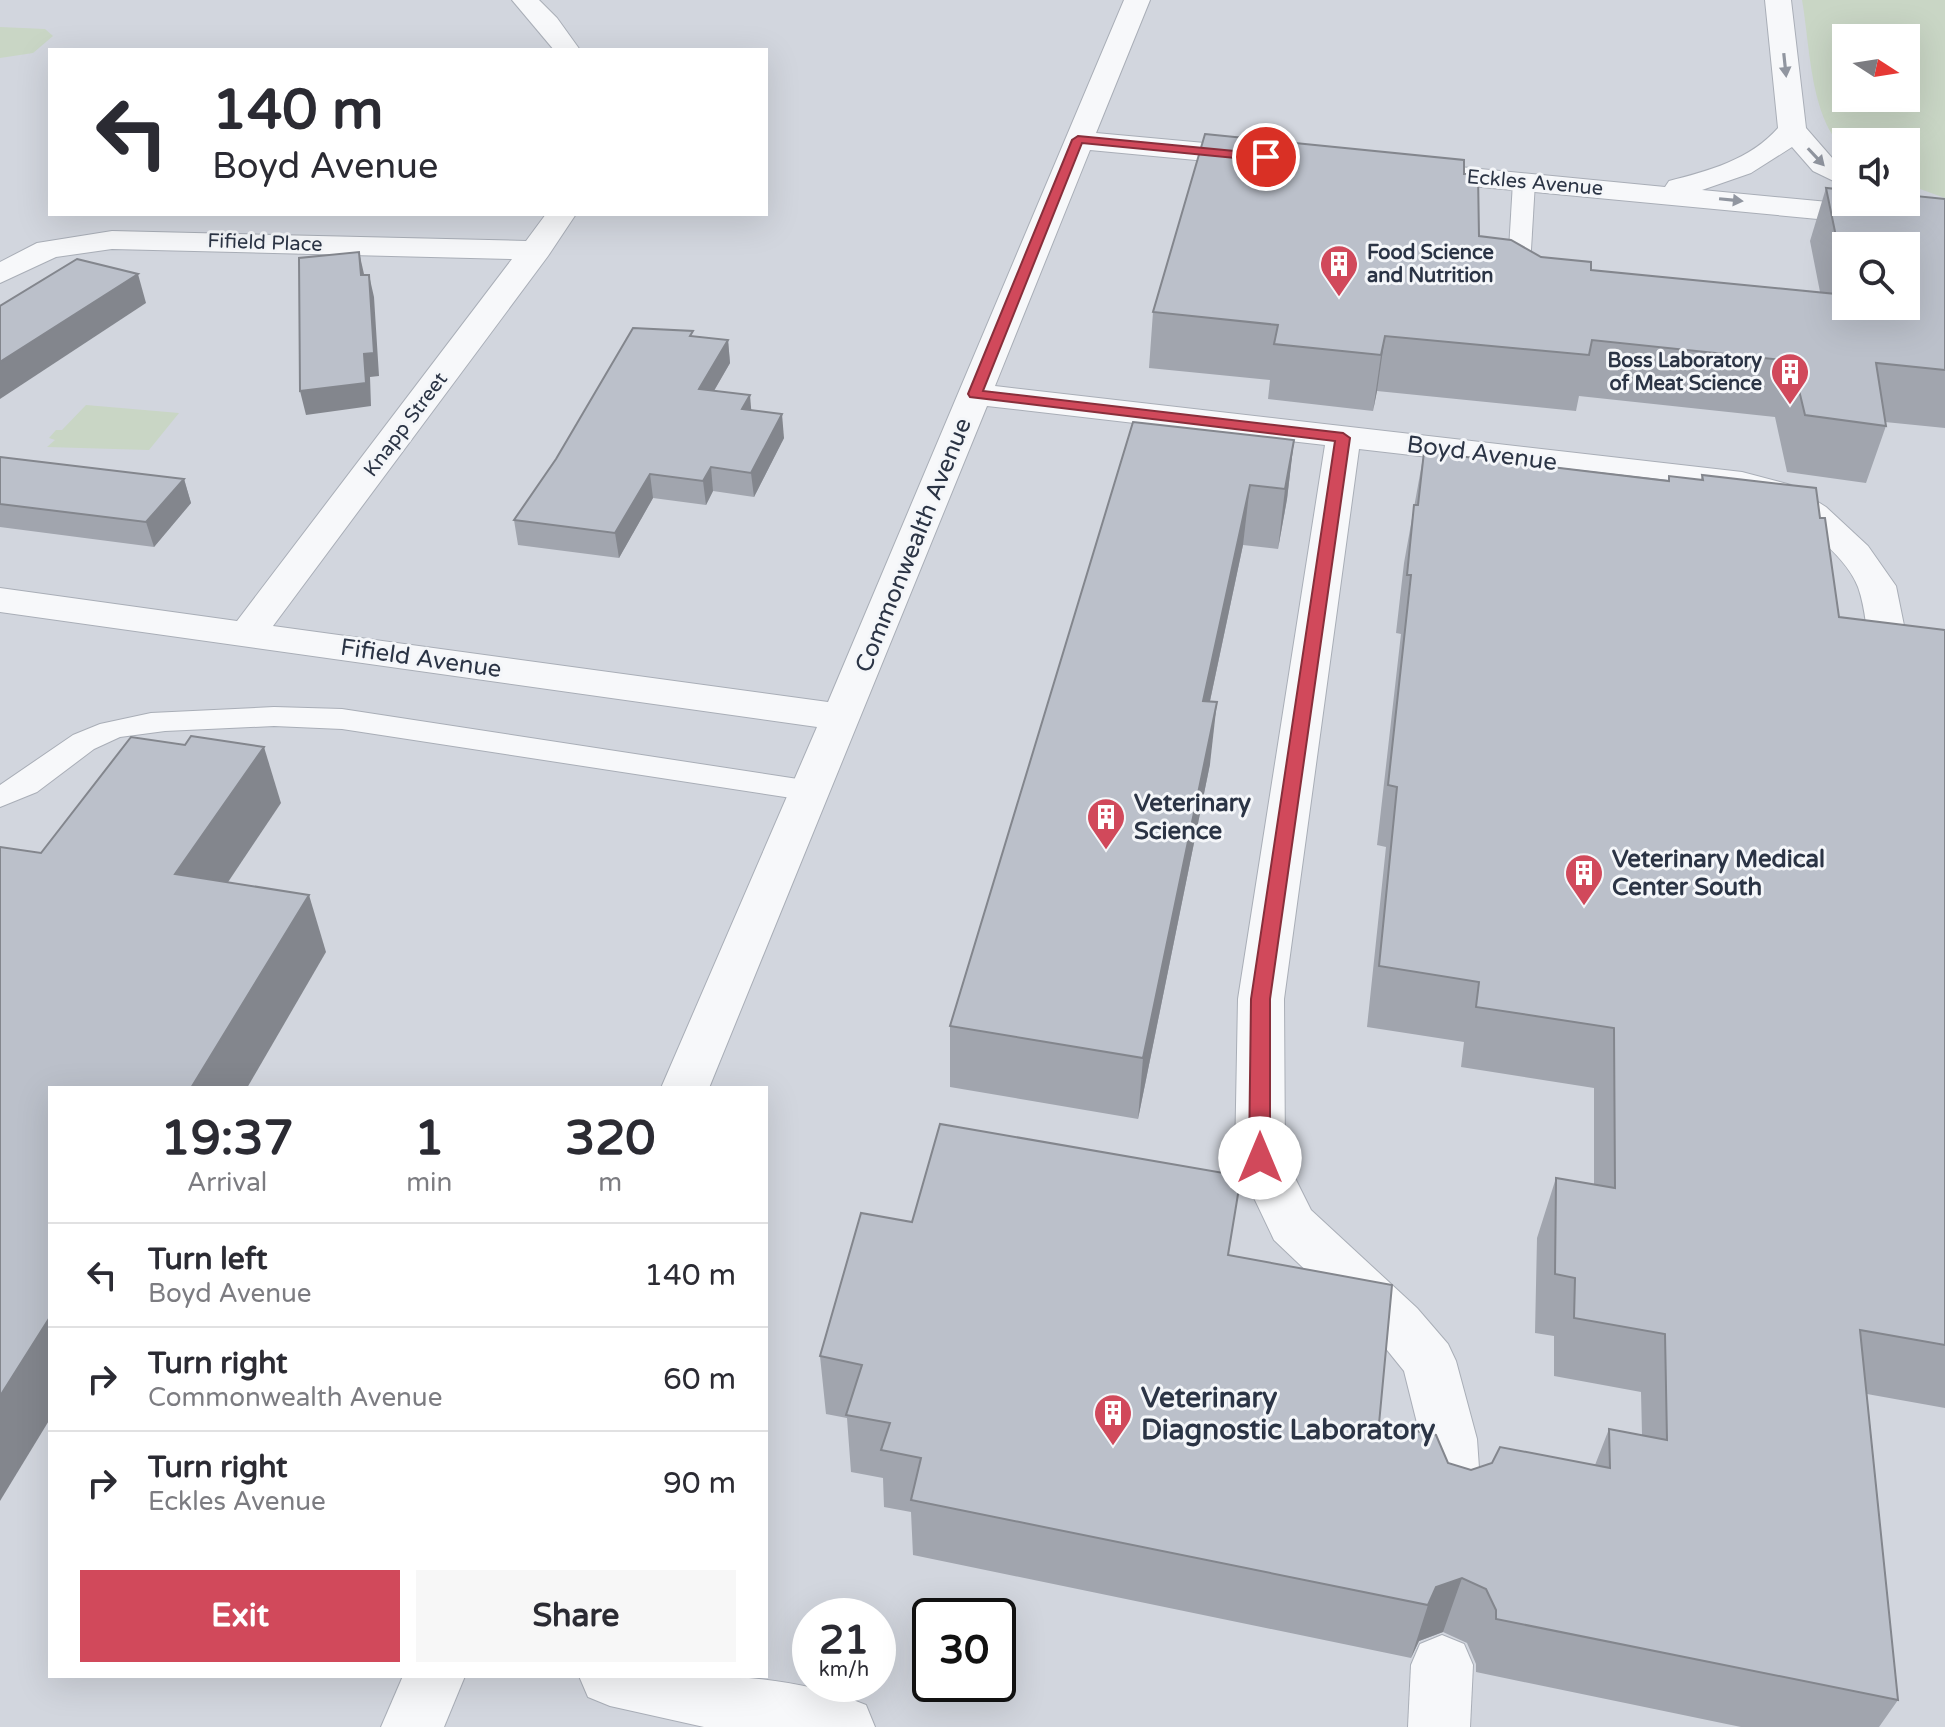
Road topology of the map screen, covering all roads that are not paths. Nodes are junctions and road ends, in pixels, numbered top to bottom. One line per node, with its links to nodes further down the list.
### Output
1 (525, 0): 4 (street)
2 (1137, 0): 6 (street, Commonwealth Avenue)
3 (1778, 0): 5 (street, one-way to 5)
4 (566, 48)
5 (1792, 129): 9 (street, one-way to 9); 11 (street)
6 (1078, 140): 7 (street); 18 (street, Commonwealth Avenue)
7 (1291, 160)
8 (1392, 169): 10 (street, Eckles Avenue)
9 (1832, 170)
10 (1524, 182): 11 (street, Eckles Avenue); 17 (lane)
11 (1653, 192): 14 (street, Eckles Avenue, one-way to 14)
12 (1920, 211): 14 (street)
13 (560, 216): 15 (street, Knapp Street)
14 (1945, 220)
15 (537, 250): 16 (street, Fifield Place); 21 (street, Knapp Street)
16 (0, 274)
17 (1518, 283)
18 (975, 394): 19 (street, Boyd Avenue); 23 (street, Commonwealth Avenue)
19 (1343, 438): 22 (street, Boyd Avenue); 27 (street)
20 (0, 600): 21 (street, Fifield Avenue)
21 (248, 633): 23 (street, Fifield Avenue)
22 (1891, 660)
23 (842, 717): 24 (street, Commonwealth Avenue)
24 (811, 791): 25 (lane); 26 (street, Commonwealth Avenue)
25 (0, 797)
26 (686, 1086)
27 (1452, 1497)
28 (1442, 1665): 33 (street)
29 (433, 1678): 31 (street)
30 (619, 1678): 32 (street)
31 (412, 1727)
32 (844, 1727)
33 (1439, 1727)

